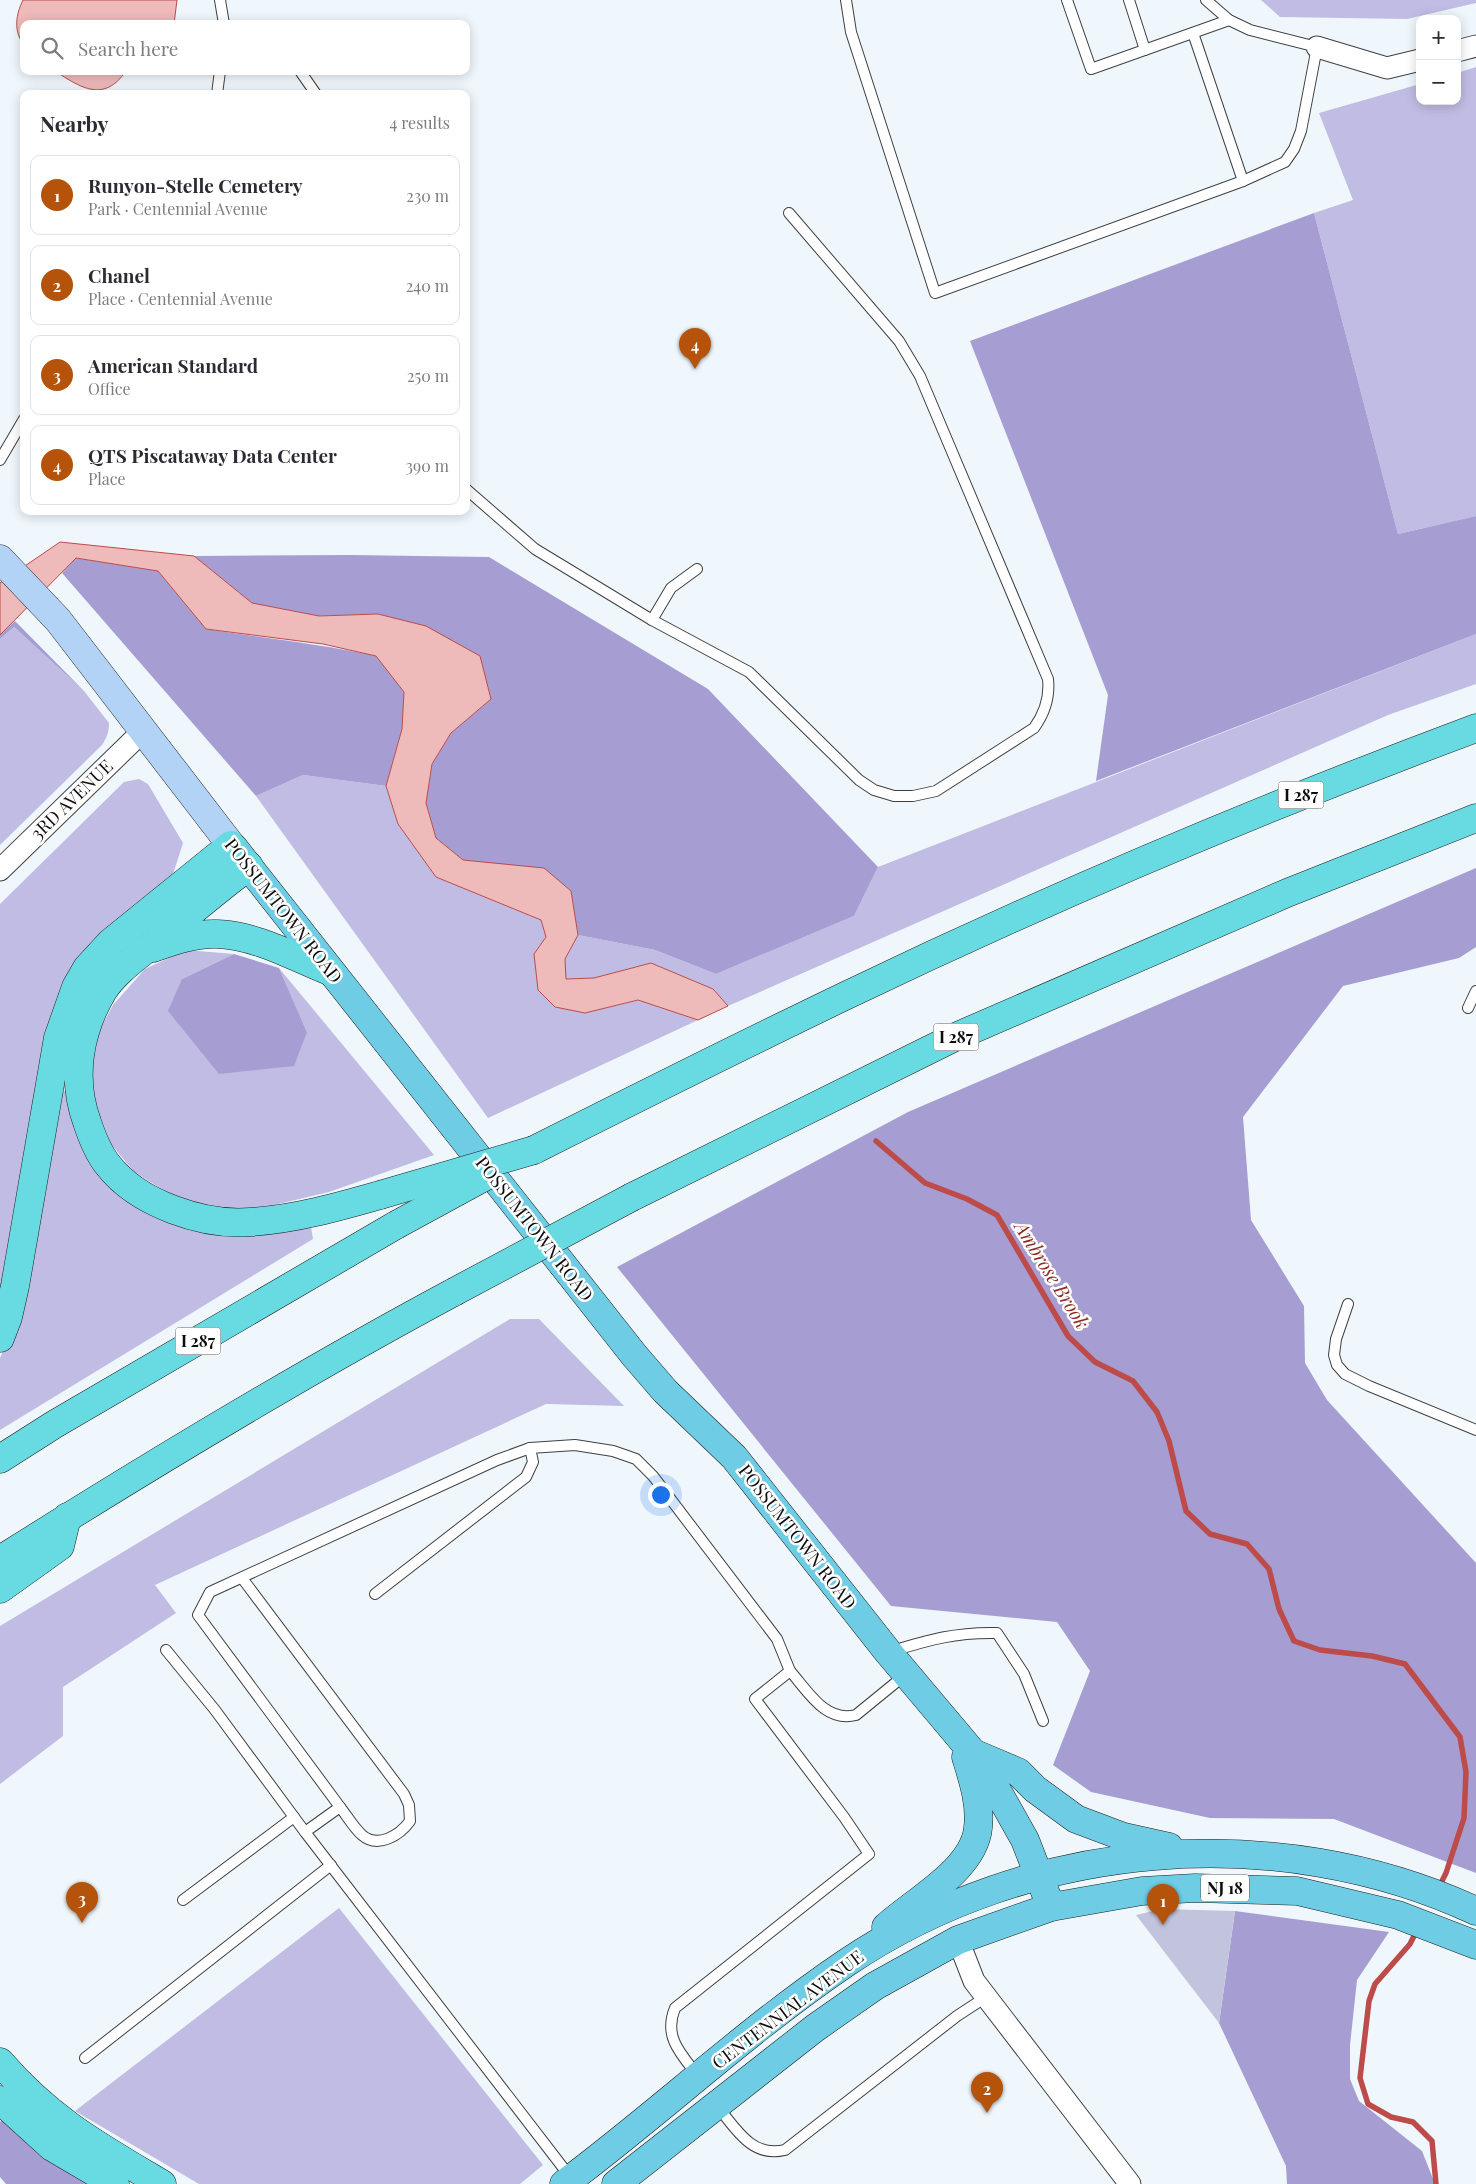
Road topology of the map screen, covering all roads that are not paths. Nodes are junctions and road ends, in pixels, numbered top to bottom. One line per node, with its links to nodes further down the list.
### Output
1 (220, 0): 6 (lane)
2 (846, 0): 18 (lane)
3 (1067, 0): 11 (lane)
4 (1129, 0): 11 (lane)
5 (1206, 0): 7 (lane)
6 (223, 20)
7 (1229, 20): 8 (lane); 10 (lane)
8 (1193, 33): 11 (lane); 18 (lane)
9 (1476, 46): 12 (street)
10 (1317, 47): 13 (street); 18 (lane)
11 (1145, 50)
12 (1461, 50)
13 (1416, 61)
14 (219, 75): 16 (lane)
15 (303, 75): 17 (lane)
16 (218, 90)
17 (313, 90)
18 (1243, 181)
19 (789, 213): 25 (lane)
20 (20, 427): 21 (lane)
21 (0, 460)
22 (470, 492): 25 (lane)
23 (0, 559): 27 (main road, POSSUMTOWN ROAD)
24 (697, 569): 25 (lane)
25 (652, 620)
26 (1476, 728): 36 (highway, I 287)
27 (143, 731): 29 (main road, POSSUMTOWN ROAD); 31 (street, 3RD AVENUE)
28 (1476, 818): 42 (highway, I 287, bridge)
29 (231, 845): 30 (highway, POSSUMTOWN ROAD); 38 (highway)
30 (249, 866): 32 (highway); 33 (highway, POSSUMTOWN ROAD)
31 (0, 870)
32 (142, 952): 33 (highway); 36 (highway, bridge)
33 (329, 971): 48 (highway, POSSUMTOWN ROAD)
34 (1476, 991): 35 (lane)
35 (1468, 1008)
36 (534, 1150): 41 (highway, I 287, bridge)
37 (1348, 1304): 39 (lane)
38 (0, 1338)
39 (1476, 1430)
40 (530, 1448): 44 (lane); 46 (lane); 49 (lane)
41 (0, 1459)
42 (67, 1517): 43 (highway, I 287); 45 (highway)
43 (0, 1560)
44 (242, 1578): 53 (lane); 53 (lane)
45 (0, 1589)
46 (375, 1594)
47 (166, 1650): 54 (lane)
48 (888, 1652): 50 (highway, POSSUMTOWN ROAD); 51 (lane)
49 (790, 1671): 50 (lane); 68 (lane)
50 (906, 1674): 52 (highway, POSSUMTOWN ROAD)
51 (1043, 1722)
52 (966, 1746): 56 (highway); 58 (highway, POSSUMTOWN ROAD); 64 (highway)
53 (340, 1807): 55 (lane)
54 (294, 1817): 55 (lane); 59 (lane)
55 (305, 1832): 57 (lane)
56 (1200, 1853): 58 (highway, CENTENNIAL AVENUE / NJ 18); 60 (highway, CENTENNIAL AVENUE / NJ 18)
57 (331, 1865): 66 (lane); 71 (lane)
58 (1040, 1876): 61 (highway, POSSUMTOWN ROAD); 64 (highway, CENTENNIAL AVENUE)
59 (183, 1900)
60 (1465, 1906)
61 (1051, 1907): 62 (highway, CENTENNIAL AVENUE); 63 (highway, CENTENNIAL AVENUE / NJ 18)
62 (958, 1940): 65 (street); 70 (highway, CENTENNIAL AVENUE)
63 (1476, 1945)
64 (848, 1961): 68 (highway, CENTENNIAL AVENUE)
65 (986, 1997): 70 (lane); 75 (street)
66 (85, 2058)
67 (0, 2062): 73 (highway)
68 (699, 2076): 71 (highway, CENTENNIAL AVENUE)
69 (0, 2100): 72 (highway)
70 (717, 2106): 74 (highway, CENTENNIAL AVENUE)
71 (570, 2182)
72 (115, 2184)
73 (162, 2184)
74 (616, 2184)
75 (1130, 2184)

